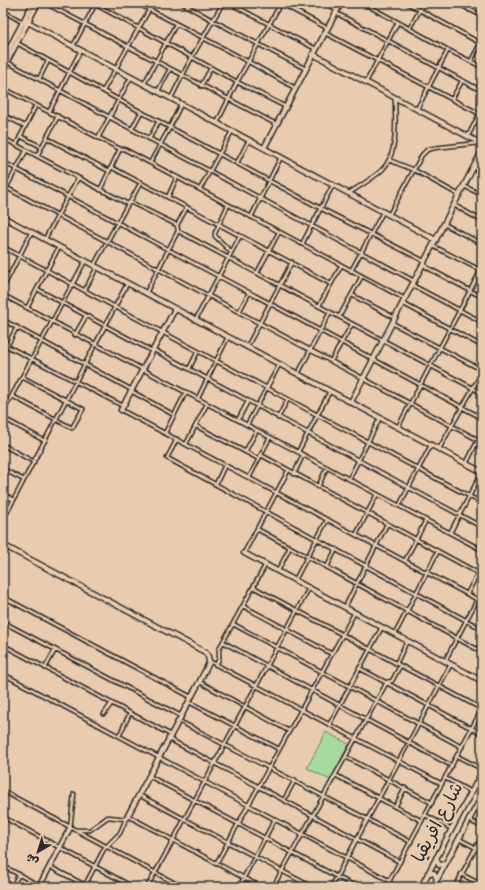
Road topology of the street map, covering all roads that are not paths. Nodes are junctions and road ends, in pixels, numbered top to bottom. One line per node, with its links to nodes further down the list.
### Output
1 (33, 3): 26 (street)
2 (38, 3): 26 (street)
3 (45, 3): 28 (street)
4 (137, 3): 19 (street)
5 (153, 3): 19 (street)
6 (182, 3): 18 (street)
7 (223, 3): 25 (street)
8 (229, 3): 30 (street)
9 (281, 3): 30 (street); 31 (street)
10 (325, 3): 23 (street)
11 (341, 3): 23 (street)
12 (363, 3): 27 (street)
13 (406, 3): 20 (street)
14 (424, 3): 20 (street)
15 (457, 3): 21 (street)
16 (473, 3): 21 (street)
17 (95, 4): 28 (street); 33 (street)
18 (187, 4): 25 (street)
19 (149, 10): 29 (street); 33 (street)
20 (420, 10): 32 (street); 40 (street)
21 (469, 10): 24 (street)
22 (3, 11): 26 (street)
23 (336, 11): 31 (street); 37 (street)
24 (482, 16)
25 (212, 20): 35 (street); 42 (street)
26 (25, 22): 38 (street); 43 (street); 45 (street)
27 (398, 22): 32 (street); 37 (street)
28 (85, 24): 43 (street); 44 (street)
29 (176, 24): 35 (street); 39 (street)
30 (269, 25): 42 (street); 46 (street)
31 (328, 28): 34 (street)
32 (409, 28): 48 (street)
33 (139, 29): 39 (street); 44 (street)
34 (325, 33): 46 (street); 51 (street)
35 (203, 38): 50 (street); 56 (street)
36 (482, 40): 40 (street)
37 (388, 42): 51 (street); 63 (street)
38 (17, 43): 52 (street); 53 (street)
39 (166, 43): 50 (street); 55 (street)
40 (480, 43): 54 (street)
41 (3, 44): 45 (street)
42 (258, 45): 56 (street); 62 (street)
43 (73, 46): 47 (street)
44 (127, 47): 55 (street); 58 (street)
45 (9, 48): 52 (street)
46 (316, 49): 49 (street)
47 (81, 50): 58 (street); 64 (street)
48 (448, 50): 54 (street); 63 (street)
49 (314, 54): 62 (street); 70 (street)
50 (192, 57): 59 (street); 65 (street)
51 (378, 60): 70 (street); 73 (street)
52 (5, 61): 60 (street); 67 (street)
53 (48, 61): 64 (street); 67 (street)
54 (471, 61): 57 (street)
55 (156, 62): 61 (street); 71 (street)
56 (249, 62): 69 (street); 75 (street)
57 (482, 67)
58 (115, 68): 66 (street); 77 (street)
59 (211, 68): 69 (street); 72 (street)
60 (3, 69)
61 (170, 69): 65 (street); 78 (street)
62 (306, 69): 75 (street)
63 (439, 69): 68 (street); 73 (street)
64 (70, 73): 76 (street); 77 (street)
65 (183, 76): 72 (street); 80 (street)
66 (131, 77): 71 (street); 83 (street)
67 (38, 79): 76 (street)
68 (462, 81): 79 (street); 82 (street)
69 (237, 82): 84 (street); 87 (street)
70 (366, 82): 81 (street)
71 (144, 84): 78 (street)
72 (201, 86): 84 (street)
73 (430, 87): 82 (street); 88 (street)
74 (3, 88): 86 (street)
75 (295, 88): 87 (street)
76 (60, 91): 90 (street); 95 (street)
77 (102, 91): 83 (street)
78 (158, 91): 80 (street)
79 (482, 91)
80 (171, 98): 85 (street)
81 (395, 98): 88 (street); 121 (street)
82 (452, 99): 92 (street)
83 (119, 100): 91 (street); 95 (street)
84 (230, 100): 97 (street); 98 (street)
85 (181, 104): 97 (street); 100 (street)
86 (36, 105): 90 (street); 99 (street)
87 (286, 107): 98 (street)
88 (417, 109): 104 (street)
89 (482, 109): 92 (street)
90 (49, 112): 94 (street)
91 (141, 112): 96 (street); 101 (street)
92 (481, 114): 104 (street)
93 (3, 115): 99 (street)
94 (58, 116): 106 (street); 107 (street)
95 (110, 117): 101 (street); 107 (street)
96 (159, 121): 100 (street); 108 (street)
97 (217, 123): 102 (street)
98 (276, 124): 114 (street)
99 (25, 126): 103 (street)
100 (170, 127): 112 (street); 118 (street)
101 (132, 130): 108 (street)
102 (232, 131): 109 (street); 118 (street)
103 (20, 136): 111 (street); 113 (street)
104 (468, 136): 110 (street)
105 (3, 138): 111 (street)
106 (47, 138): 113 (street); 129 (street)
107 (98, 138): 115 (street)
108 (149, 139): 112 (street)
109 (249, 140): 114 (street); 124 (street)
110 (481, 144): 128 (street)
111 (16, 145): 116 (street)
112 (160, 145): 123 (street); 131 (street)
113 (42, 147): 119 (street)
114 (264, 148): 120 (street)
115 (120, 149): 123 (street); 125 (street)
116 (26, 150): 119 (street); 127 (street)
117 (482, 152): 126 (street)
118 (220, 153): 124 (street); 131 (street)
119 (37, 156): 133 (street)
120 (281, 157): 134 (street); 136 (street)
121 (389, 160): 128 (street); 142 (street)
122 (3, 162): 127 (street)
123 (150, 163): 132 (street)
124 (237, 163): 134 (street)
125 (111, 167): 129 (street); 135 (street)
126 (474, 167): 130 (street); 138 (street)
127 (16, 169): 139 (street); 146 (street)
128 (414, 170): 144 (street); 156 (street)
129 (109, 171): 141 (street)
130 (482, 171)
131 (210, 172): 140 (street); 148 (street)
132 (177, 177): 140 (street); 147 (street)
133 (78, 178): 141 (street); 146 (street)
134 (270, 180): 148 (street); 153 (street)
135 (141, 182): 147 (street); 149 (street)
136 (333, 185): 142 (street); 153 (street)
137 (3, 186): 139 (street)
138 (464, 186): 144 (street); 145 (street)
139 (6, 188): 143 (street); 155 (street)
140 (200, 189): 150 (street)
141 (100, 190): 149 (street)
142 (348, 193): 154 (street)
143 (3, 194)
144 (459, 195): 151 (street)
145 (482, 195)
146 (68, 196): 155 (street); 160 (street)
147 (168, 197): 152 (street)
148 (260, 199): 158 (street); 164 (street)
149 (129, 203): 160 (street); 163 (street)
150 (228, 205): 158 (street); 161 (street)
151 (454, 205): 159 (street); 162 (street)
152 (187, 207): 161 (street); 163 (street)
153 (320, 208): 164 (street); 168 (street)
154 (384, 212): 156 (street); 168 (street)
155 (58, 214): 170 (street); 172 (street)
156 (389, 215): 171 (street)
157 (3, 217): 167 (street)
158 (251, 218): 166 (street)
159 (482, 221)
160 (118, 222): 172 (street); 178 (street)
161 (219, 224): 169 (street); 180 (street)
162 (444, 224): 171 (street); 174 (street)
163 (178, 225): 165 (street)
164 (311, 226): 173 (street); 181 (street)
165 (178, 231): 178 (street); 183 (street)
166 (279, 232): 173 (street); 179 (street)
167 (32, 233): 170 (street); 182 (street)
168 (372, 234): 181 (street); 185 (street)
169 (240, 236): 179 (street); 180 (street)
170 (45, 240): 177 (street)
171 (436, 240): 175 (street)
172 (107, 241): 188 (street); 189 (street)
173 (302, 244): 187 (street)
174 (482, 244)
175 (433, 246): 185 (street); 191 (street)
176 (3, 247): 182 (street)
177 (59, 247): 184 (street); 190 (street)
178 (168, 250): 189 (street); 197 (street)
179 (270, 251): 186 (street); 194 (street)
180 (231, 252): 183 (street)
181 (361, 253): 192 (street); 198 (street)
182 (19, 256): 190 (street); 195 (street)
183 (228, 258): 194 (street); 197 (street)
184 (85, 261): 188 (street); 199 (street)
185 (424, 261): 198 (street); 206 (street)
186 (292, 262): 201 (street); 202 (street)
187 (341, 266): 192 (street); 201 (street)
188 (95, 267): 200 (street); 205 (street)
189 (158, 268): 207 (street); 209 (street)
190 (47, 270): 199 (street); 204 (street)
191 (482, 270): 206 (street)
192 (352, 271): 196 (street)
193 (3, 272): 195 (street)
194 (258, 274): 202 (street)
195 (9, 276): 203 (street)
196 (362, 276): 210 (street); 213 (street)
197 (218, 277): 208 (street); 209 (street)
198 (413, 283): 213 (street); 220 (street)
199 (73, 284): 205 (street); 214 (street)
200 (127, 284): 207 (street); 217 (street)
201 (331, 284): 216 (street)
202 (279, 285): 215 (street); 216 (street)
203 (3, 288)
204 (37, 289): 214 (street); 218 (street)
205 (85, 290): 217 (street)
206 (469, 291): 212 (street); 220 (street)
207 (145, 293): 219 (street)
208 (249, 293): 215 (street); 221 (street)
209 (208, 295): 221 (street); 227 (street)
210 (352, 295): 224 (street); 225 (street)
211 (3, 296): 218 (street)
212 (482, 297)
213 (404, 301): 225 (street); 235 (street)
214 (62, 303): 223 (street); 228 (street)
215 (269, 303): 229 (street); 236 (street)
216 (319, 306): 222 (street)
217 (116, 307): 233 (street); 237 (street)
218 (27, 308): 228 (street)
219 (175, 309): 227 (street); 237 (street)
220 (459, 310): 230 (street); 235 (street)
221 (239, 312): 229 (street)
222 (330, 312): 224 (street); 236 (street)
223 (86, 316): 233 (street); 238 (street)
224 (340, 317): 232 (street)
225 (395, 318): 231 (street)
226 (3, 320): 234 (street)
227 (196, 320): 239 (street)
228 (52, 322): 238 (street); 241 (street)
229 (259, 322): 247 (street); 249 (street)
230 (482, 322)
231 (392, 323): 240 (street); 248 (street)
232 (352, 324): 240 (street); 242 (street)
233 (106, 326): 244 (street); 250 (street)
234 (17, 327): 241 (street); 245 (street)
235 (449, 328): 246 (street); 248 (street)
236 (320, 330): 242 (street); 249 (street)
237 (163, 332): 250 (street); 251 (street)
238 (76, 335): 244 (street)
239 (228, 337): 247 (street); 254 (street)
240 (383, 340): 253 (street); 258 (street)
241 (42, 341): 252 (street); 256 (street)
242 (341, 342): 253 (street); 255 (street)
243 (3, 344): 245 (street)
244 (95, 345): 256 (street); 260 (street)
245 (7, 346): 252 (street)
246 (482, 346)
247 (246, 347): 257 (street)
248 (440, 347): 258 (street); 261 (street)
249 (310, 350): 255 (street); 262 (street)
250 (153, 351): 259 (street); 260 (street)
251 (198, 351): 254 (street); 259 (street)
252 (32, 359): 263 (street); 266 (street)
253 (373, 359): 265 (street); 267 (street)
254 (216, 361): 264 (street); 268 (street)
255 (331, 361): 265 (street)
256 (85, 364): 266 (street); 270 (street)
257 (280, 365): 262 (street); 268 (street)
258 (430, 366): 267 (street); 269 (street)
259 (189, 369): 264 (street)
260 (143, 370): 270 (street); 272 (street)
261 (482, 371): 269 (street)
262 (298, 374): 271 (street)
263 (22, 377): 274 (street); 277 (street)
264 (207, 379): 275 (street); 278 (street)
265 (363, 379): 279 (street); 280 (street)
266 (76, 382): 277 (street); 283 (street)
267 (420, 385): 280 (street); 284 (street)
268 (267, 388): 276 (street); 282 (street)
269 (473, 388): 273 (street); 284 (street)
270 (132, 391): 283 (street); 286 (street)
271 (330, 391): 279 (street); 287 (street)
272 (186, 392): 275 (street); 286 (street)
273 (482, 393)
274 (12, 396): 285 (street); 292 (street)
275 (198, 398): 281 (street)
276 (288, 399): 287 (street); 289 (street)
277 (67, 401): 292 (street); 292 (street)
278 (248, 401): 282 (street); 293 (street)
279 (351, 402): 290 (street)
280 (410, 403): 295 (street); 297 (street)
281 (207, 404): 293 (street); 296 (street)
282 (257, 406): 289 (street); 294 (street)
283 (122, 408): 300 (street)
284 (462, 408): 291 (street); 295 (street)
285 (3, 412)
286 (174, 415): 300 (street)
287 (318, 415): 301 (street); 306 (street)
288 (3, 418): 305 (street)
289 (278, 418): 301 (street)
290 (380, 418): 297 (street); 306 (street)
291 (482, 418)
292 (57, 420): 305 (street)
293 (238, 420): 294 (street)
294 (248, 425): 298 (street)
295 (452, 425): 304 (street); 311 (street)
296 (196, 426): 308 (street); 312 (street)
297 (397, 427): 310 (street)
298 (256, 430): 302 (street); 312 (street)
299 (482, 432): 304 (street)
300 (165, 433): 303 (street)
301 (308, 433): 313 (street); 317 (street)
302 (270, 437): 313 (street); 314 (street)
303 (176, 439): 308 (street); 330 (street)
304 (478, 440): 307 (street); 319 (street)
305 (45, 441): 318 (street)
306 (368, 442): 317 (street); 323 (street)
307 (482, 442)
308 (186, 444): 320 (street)
309 (3, 445): 318 (street)
310 (431, 445): 311 (street); 323 (street)
311 (439, 449): 319 (street)
312 (246, 452): 316 (street)
313 (298, 452): 315 (street)
314 (261, 455): 316 (street); 324 (street)
315 (303, 455): 321 (street); 326 (street)
316 (259, 459): 327 (street)
317 (358, 460): 328 (street); 332 (street)
318 (34, 462): 329 (street)
319 (466, 464): 325 (street)
320 (225, 465): 327 (street); 330 (street)
321 (327, 468): 328 (street); 331 (street)
322 (3, 469): 329 (street)
323 (418, 469): 332 (street); 336 (street)
324 (288, 471): 326 (street); 333 (street)
325 (482, 472): 336 (street)
326 (294, 474): 331 (street)
327 (249, 478): 333 (street)
328 (349, 479): 335 (street)
329 (24, 480): 337 (street)
330 (216, 484): 340 (street)
331 (318, 487): 341 (street)
332 (408, 487): 339 (street); 342 (street)
333 (277, 493): 340 (street); 344 (street)
334 (3, 494): 337 (street)
335 (377, 494): 339 (street); 341 (street)
336 (468, 496): 338 (street); 342 (street)
337 (14, 500): 343 (street)
338 (482, 503)
339 (399, 506): 345 (street)
340 (266, 512): 348 (street); 351 (street)
341 (367, 513): 346 (street); 350 (street)
342 (459, 514): 347 (street); 349 (street)
343 (4, 517)
344 (327, 520): 350 (street); 351 (street)
345 (426, 520): 349 (street); 352 (street)
346 (387, 524): 352 (street); 354 (street)
347 (482, 527)
348 (257, 529): 355 (street); 359 (street)
349 (450, 533): 357 (street)
350 (356, 535): 354 (street)
351 (317, 539): 356 (street); 360 (street)
352 (416, 540): 358 (street); 361 (street)
353 (3, 545): 401 (street)
354 (376, 546): 361 (street); 364 (street)
355 (290, 547): 360 (street); 366 (street)
356 (336, 549): 364 (street); 365 (street)
357 (482, 550)
358 (438, 551): 367 (street); 368 (street)
359 (244, 552): 362 (street)
360 (307, 557): 365 (street); 369 (street)
361 (405, 561): 367 (street)
362 (266, 564): 366 (street); 371 (street)
363 (482, 565): 368 (street)
364 (366, 566): 370 (street); 373 (street)
365 (327, 567): 370 (street)
366 (278, 571): 369 (street)
367 (427, 573): 373 (street); 374 (street)
368 (478, 573): 374 (street)
369 (295, 580): 372 (street)
370 (357, 584): 379 (street); 381 (street)
371 (253, 587): 378 (street); 380 (street)
372 (309, 588): 379 (street); 380 (street)
373 (416, 593): 381 (street); 383 (street)
374 (466, 594): 376 (street)
375 (3, 597): 419 (street)
376 (477, 600): 377 (street); 383 (street)
377 (482, 602)
378 (243, 606): 385 (street); 388 (street)
379 (344, 607): 382 (street)
380 (297, 611): 388 (street); 391 (street)
381 (407, 611): 390 (street); 392 (street)
382 (355, 612): 387 (street); 391 (street)
383 (467, 620): 389 (street); 392 (street)
384 (4, 622): 386 (street); 397 (street)
385 (232, 624): 394 (street); 396 (street)
386 (3, 627)
387 (382, 627): 390 (street); 398 (street)
388 (287, 629): 396 (street); 400 (street)
389 (482, 629)
390 (395, 634): 393 (street)
391 (342, 635): 398 (street); 400 (street)
392 (457, 638): 399 (street); 402 (street)
393 (408, 641): 402 (street); 403 (street)
394 (223, 642): 405 (street); 406 (street)
395 (3, 645): 408 (street)
396 (277, 648): 406 (street); 410 (street)
397 (55, 650): 408 (street); 429 (street)
398 (370, 650): 403 (street); 409 (street)
399 (482, 652)
400 (332, 654): 410 (street)
401 (209, 661): 405 (street); 413 (street)
402 (445, 661): 404 (street)
403 (396, 664): 407 (street)
404 (451, 664): 412 (street); 417 (street)
405 (216, 665): 415 (street)
406 (267, 666): 415 (street); 418 (street)
407 (400, 666): 414 (street); 417 (street)
408 (45, 668): 421 (street)
409 (359, 668): 414 (street); 416 (street)
410 (322, 672): 416 (street); 418 (street)
411 (3, 674): 437 (street)
412 (482, 681)
413 (200, 682): 419 (street); 424 (street)
414 (387, 682): 420 (street); 422 (street)
415 (256, 686): 424 (street); 426 (street)
416 (349, 686): 420 (street); 423 (street)
417 (439, 686): 422 (street); 425 (street)
418 (312, 690): 423 (street); 426 (street)
419 (190, 700): 429 (street); 433 (street)
420 (377, 701): 430 (street); 432 (street)
421 (111, 704): 427 (street); 428 (street)
422 (429, 705): 432 (street); 434 (street)
423 (339, 706): 430 (street); 431 (street)
424 (245, 707): 433 (street); 435 (street)
425 (482, 709): 434 (street)
426 (301, 710): 431 (street); 435 (street)
427 (130, 713): 437 (street); 438 (street)
428 (104, 714)
429 (180, 719): 438 (street); 441 (street)
430 (366, 720): 439 (street); 440 (street)
431 (329, 724): 439 (street)
432 (419, 724): 440 (street); 442 (street)
433 (235, 726): 441 (street); 443 (street)
434 (472, 729): 436 (street); 442 (street)
435 (289, 731): 443 (street)
436 (482, 734)
437 (119, 736): 445 (street)
438 (170, 738): 445 (street); 448 (street)
439 (356, 739): 446 (street); 447 (street)
440 (409, 742): 447 (street); 449 (street)
441 (225, 745): 448 (street); 450 (street)
442 (462, 747): 444 (street)
443 (279, 749): 450 (street)
444 (457, 756): 449 (street); 451 (street)
445 (160, 757): 454 (street); 458 (street)
446 (346, 757): 453 (street); 457 (street)
447 (399, 762): 457 (street); 459 (street)
448 (215, 764): 458 (street); 460 (street)
449 (452, 766): 455 (street)
450 (269, 768): 456 (street); 460 (street)
451 (482, 769)
452 (482, 772): 463 (street, شارع افريقيا)
453 (335, 775): 466 (street); 468 (street)
454 (149, 776): 465 (street); 470 (street)
455 (445, 778): 459 (street); 463 (street)
456 (295, 780): 466 (street); 469 (street)
457 (389, 780): 461 (street); 468 (street)
458 (205, 782): 470 (street); 472 (street)
459 (442, 784): 471 (street)
460 (259, 787): 469 (street); 472 (street)
461 (405, 788): 471 (street); 473 (street)
462 (3, 791): 485 (street)
463 (471, 793): 486 (street, شارع افريقيا)
464 (74, 794): 485 (street)
465 (139, 795): 477 (street); 480 (street)
466 (324, 796): 475 (street); 479 (street)
467 (482, 796): 481 (street, شارع افريقيا)
468 (379, 798): 473 (street); 479 (street)
469 (284, 800): 475 (street)
470 (195, 801): 480 (street); 483 (street)
471 (432, 803): 474 (street)
472 (248, 805): 478 (street); 483 (street)
473 (395, 807): 482 (street)
474 (425, 815): 482 (street); 486 (street)
475 (313, 816): 488 (street); 491 (street)
476 (3, 817): 497 (street)
477 (127, 818): 487 (street); 493 (street); 496 (street)
478 (275, 819): 488 (street); 490 (street)
479 (368, 819): 491 (street); 494 (street)
480 (185, 820): 493 (street); 495 (street)
481 (469, 820): 484 (street); 492 (street, شارع افريقيا)
482 (422, 821): 494 (street)
483 (238, 824): 490 (street); 495 (street)
484 (482, 827)
485 (70, 828): 487 (street); 497 (street)
486 (452, 829): 503 (street, شارع افريقيا)
487 (75, 830): 496 (street)
488 (303, 834): 500 (street); 502 (street)
489 (482, 836): 498 (street)
490 (265, 838): 500 (street); 501 (street)
491 (357, 839): 502 (street); 504 (street)
492 (459, 839): 498 (street); 505 (street, شارع افريقيا)
493 (174, 841): 506 (street); 511 (street)
494 (411, 842): 504 (street)
495 (228, 843): 501 (street); 506 (street)
496 (106, 846): 509 (street); 511 (street)
497 (60, 848): 508 (street); 509 (street)
498 (476, 848): 499 (street); 514 (street)
499 (482, 851)
500 (292, 853): 510 (street); 515 (street)
501 (255, 857): 510 (street); 516 (street)
502 (347, 858): 515 (street); 518 (street)
503 (436, 858): 505 (street); 512 (street, شارع افريقيا)
504 (400, 862): 518 (street)
505 (446, 863): 517 (street, شارع افريقيا)
506 (216, 864): 516 (street)
507 (3, 866): 513 (street)
508 (50, 867): 520 (street); 522 (street)
509 (95, 867): 520 (street); 524 (street)
510 (282, 871): 529 (street); 530 (street)
511 (155, 872): 525 (street); 526 (street)
512 (428, 873): 517 (street); 534 (street, شارع افريقيا)
513 (19, 874): 521 (street); 522 (street)
514 (461, 874): 519 (street); 536 (street)
515 (337, 877): 531 (street); 532 (street)
516 (244, 878): 527 (street); 528 (street)
517 (438, 879): 535 (street, شارع افريقيا)
518 (390, 881): 533 (street)
519 (482, 884)
520 (85, 886): 523 (street)
521 (12, 887)
522 (40, 887)
523 (89, 887)
524 (132, 887)
525 (146, 887)
526 (182, 887)
527 (244, 887)
528 (260, 887)
529 (273, 887)
530 (312, 887)
531 (331, 887)
532 (356, 887)
533 (386, 887)
534 (421, 887)
535 (433, 887)
536 (455, 887)

